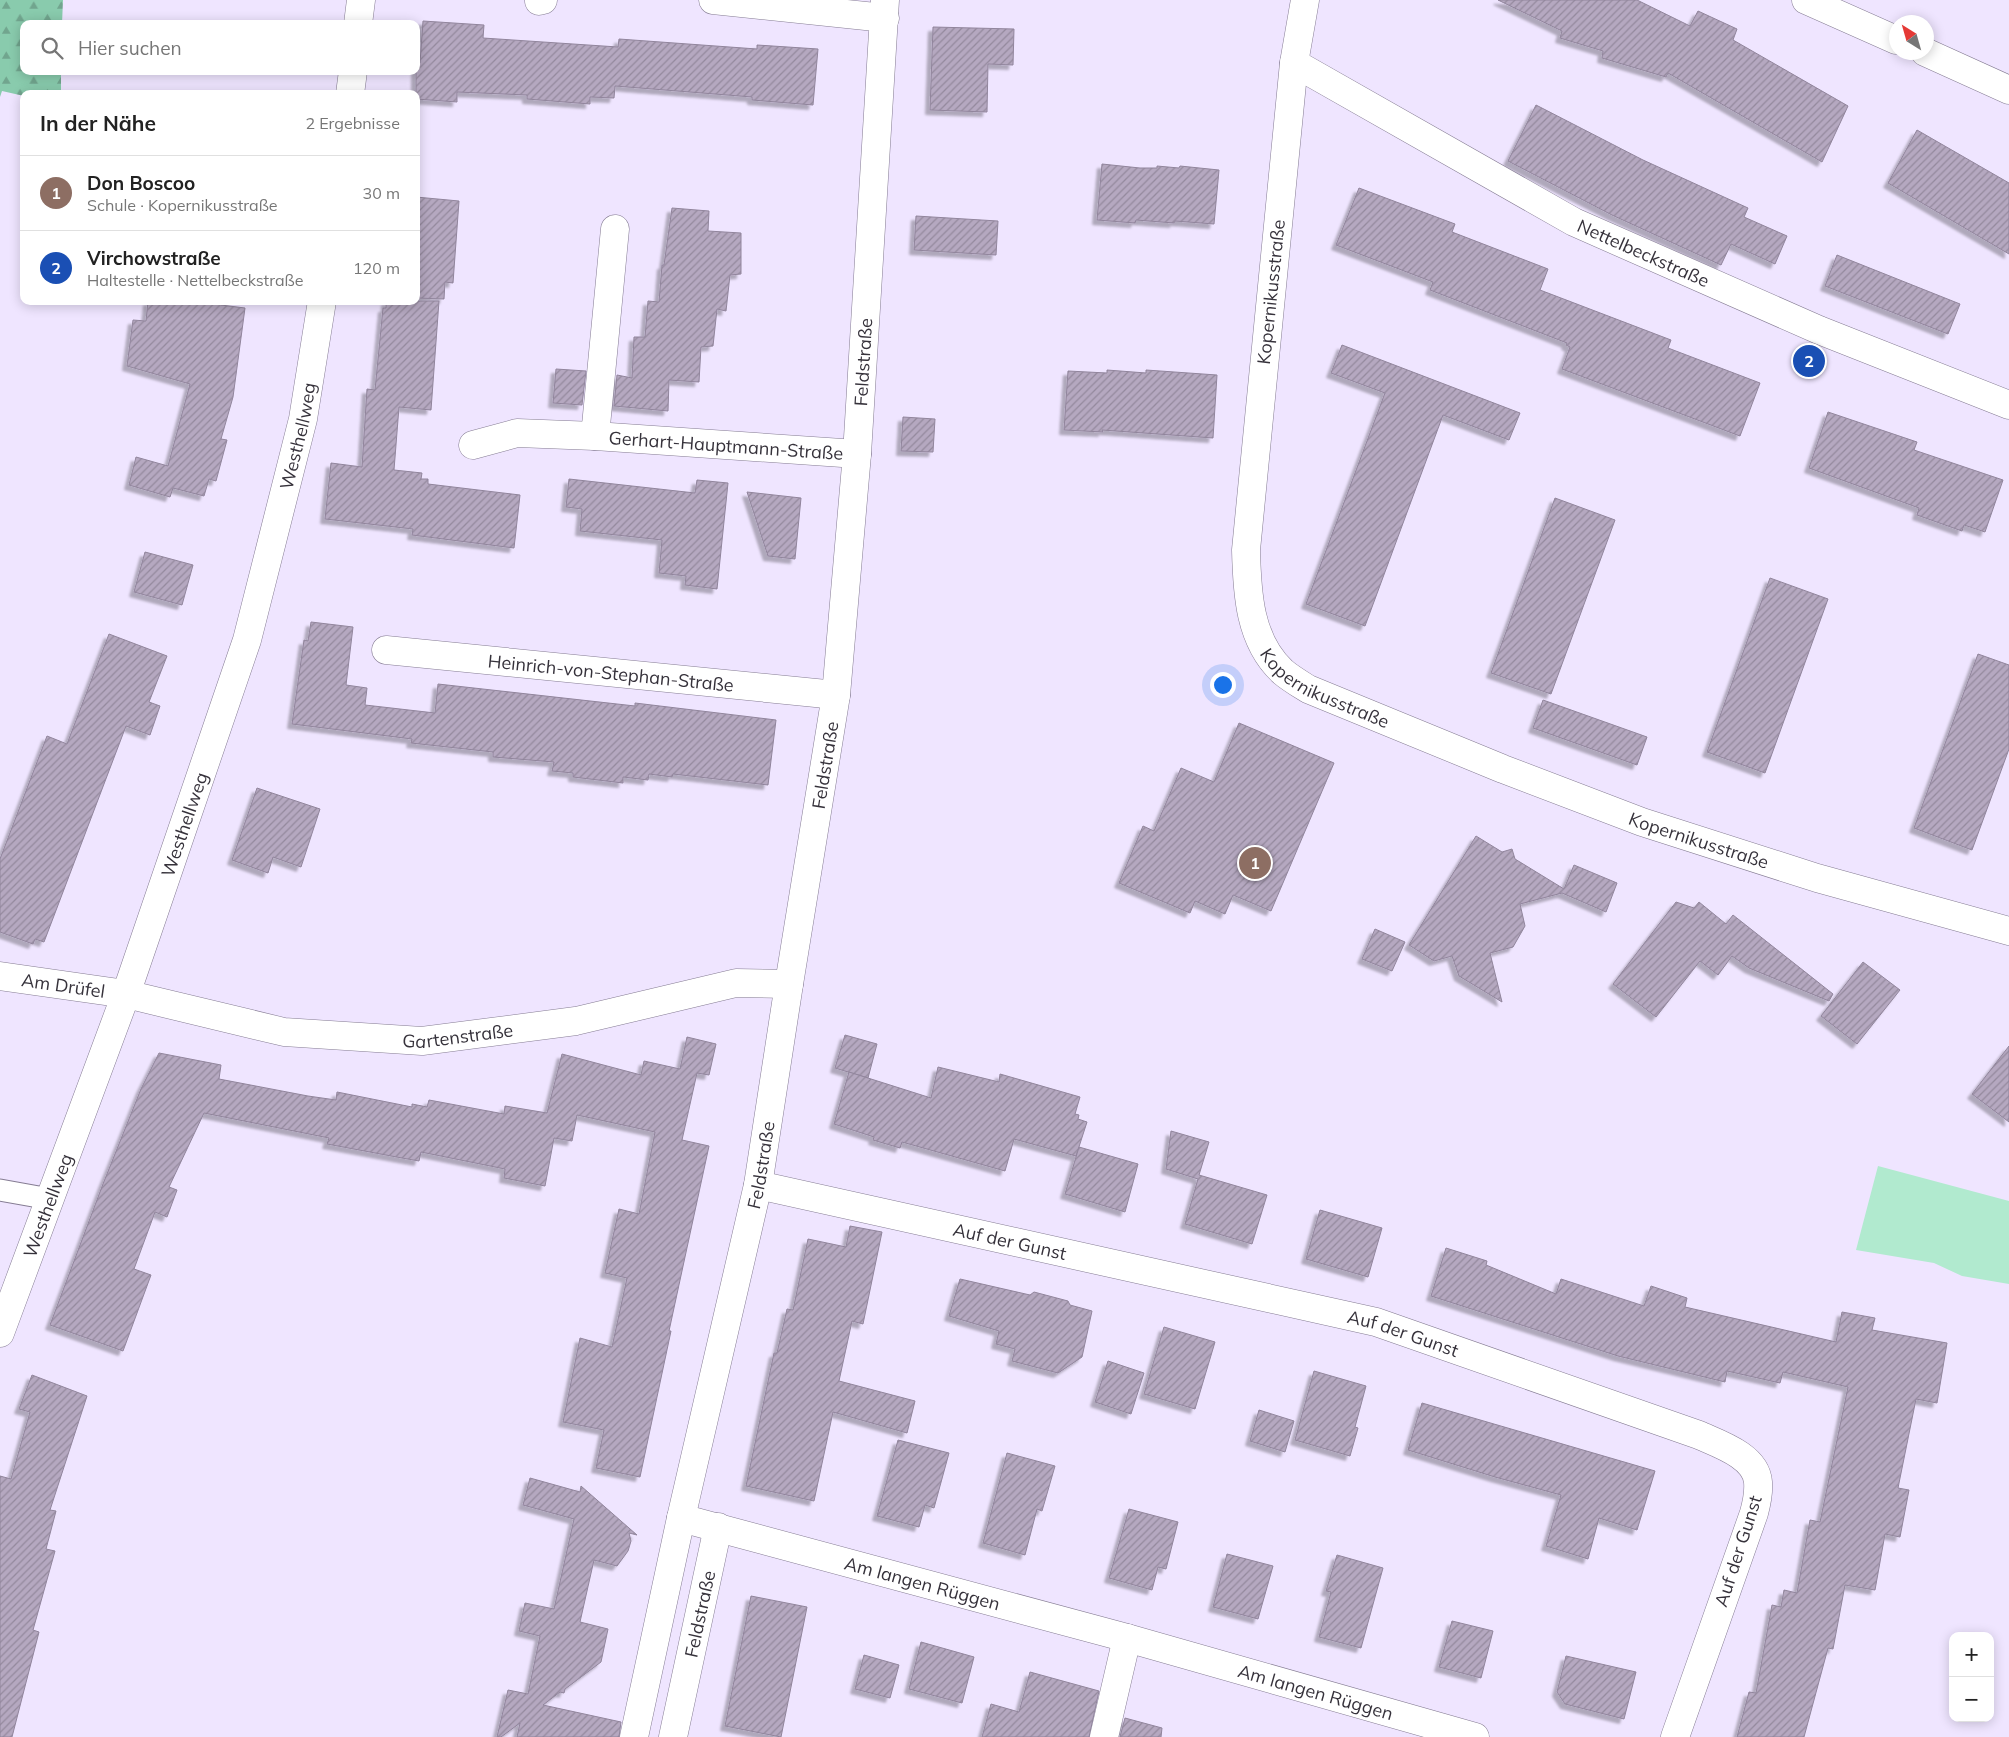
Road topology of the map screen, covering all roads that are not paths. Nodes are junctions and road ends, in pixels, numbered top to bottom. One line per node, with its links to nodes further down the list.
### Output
1 (361, 0): 6 (street)
2 (713, 0): 5 (street)
3 (1306, 0): 9 (street, Kopernikusstraße)
4 (1806, 0): 7 (street)
5 (885, 9): 18 (street, Feldstraße)
6 (358, 20)
7 (1889, 37)
8 (1934, 56): 12 (street)
9 (1294, 63): 15 (street, Nettelbeckstraße); 21 (street, Kopernikusstraße)
10 (352, 75): 11 (street)
11 (351, 90)
12 (2009, 90)
13 (615, 228): 16 (street, Gerhart-Hauptmann-Straße)
14 (321, 305): 24 (street, Westhellweg)
15 (2009, 405)
16 (595, 436): 17 (street, Gerhart-Hauptmann-Straße); 18 (street, Gerhart-Hauptmann-Straße)
17 (473, 445)
18 (857, 454): 20 (street, Feldstraße)
19 (386, 650): 20 (street, Heinrich-von-Stephan-Straße)
20 (836, 694): 23 (street, Feldstraße)
21 (2009, 931)
22 (0, 976): 24 (street, Am Drüfel)
23 (789, 984): 24 (street, Gartenstraße); 25 (street, Feldstraße)
24 (126, 994): 27 (street, Westhellweg)
25 (758, 1185): 29 (street, Feldstraße); 36 (street, Auf der Gunst)
26 (0, 1190): 27 (lane)
27 (50, 1199): 28 (street, Westhellweg)
28 (0, 1333)
29 (681, 1518): 30 (street); 32 (street, Feldstraße)
30 (718, 1527): 31 (street, Am langen Rüggen); 33 (street, Feldstraße)
31 (1127, 1638): 34 (street); 35 (street, Am langen Rüggen)
32 (634, 1737)
33 (673, 1737)
34 (1104, 1737)
35 (1475, 1737)
36 (1675, 1737)

